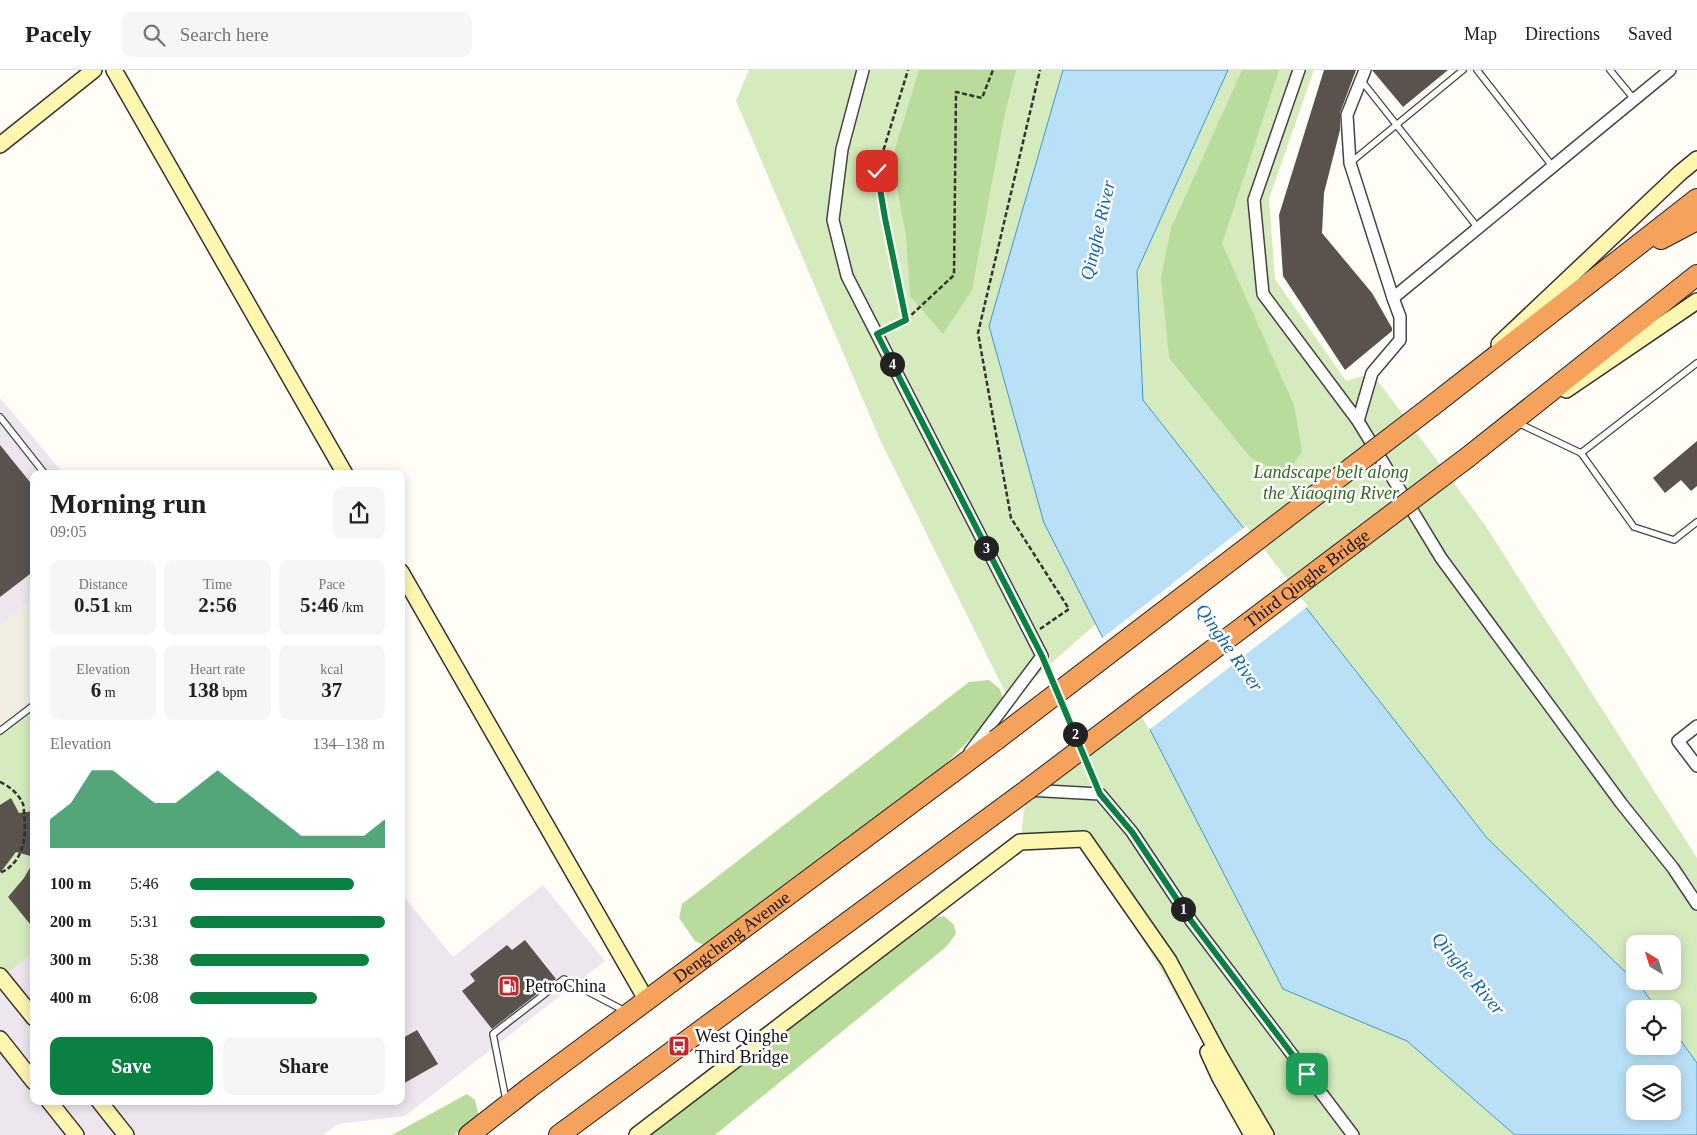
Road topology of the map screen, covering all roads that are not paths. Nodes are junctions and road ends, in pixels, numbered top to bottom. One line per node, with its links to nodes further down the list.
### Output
1 (94, 70): 12 (street)
2 (114, 70): 33 (street)
3 (863, 70): 40 (street)
4 (1299, 70): 28 (street)
5 (1463, 70): 11 (lane)
6 (1477, 70): 15 (lane)
7 (1610, 70): 10 (lane)
8 (1670, 70): 10 (street)
9 (1363, 75): 11 (lane); 14 (street)
10 (1634, 99): 15 (street)
11 (1397, 124): 14 (lane); 18 (lane)
12 (0, 145)
13 (1697, 159): 26 (street)
14 (1350, 162): 22 (street)
15 (1552, 167): 18 (street)
16 (1697, 199): 19 (highway)
17 (1697, 220): 19 (highway)
18 (1478, 228): 22 (street)
19 (1616, 263): 26 (highway)
20 (1697, 263): 24 (highway)
21 (1697, 275): 24 (highway)
22 (1393, 298): 28 (street)
23 (1697, 301): 29 (street)
24 (1658, 306): 31 (highway, Third Qinghe Bridge)
25 (1697, 363): 30 (lane)
26 (1432, 406): 40 (highway, Dengcheng Avenue, bridge)
27 (0, 417): 32 (lane)
28 (1358, 421): 42 (street)
29 (1518, 423): 30 (lane); 31 (street)
30 (1581, 453): 34 (lane)
31 (1468, 457): 41 (highway, Third Qinghe Bridge, bridge)
32 (42, 470)
33 (343, 470)
34 (1697, 522)
35 (405, 579): 45 (street)
36 (30, 708): 38 (lane)
37 (1697, 726): 39 (street)
38 (0, 731)
39 (1697, 766)
40 (958, 768): 45 (highway, Dengcheng Avenue)
41 (1027, 790): 56 (highway); 60 (street)
42 (1697, 904)
43 (1169, 961): 57 (street); 58 (street); 59 (street)
44 (0, 976): 46 (street)
45 (647, 1001): 47 (highway, Dengcheng Avenue)
46 (30, 1013)
47 (629, 1013): 52 (highway, Dengcheng Avenue); 52 (lane)
48 (0, 1040): 49 (street)
49 (30, 1077)
50 (52, 1105): 53 (street)
51 (102, 1105): 54 (street)
52 (507, 1105): 55 (highway, Dengcheng Avenue)
53 (76, 1135)
54 (126, 1135)
55 (469, 1135)
56 (560, 1135)
57 (638, 1135)
58 (1252, 1135)
59 (1266, 1135)
60 (1353, 1135)

